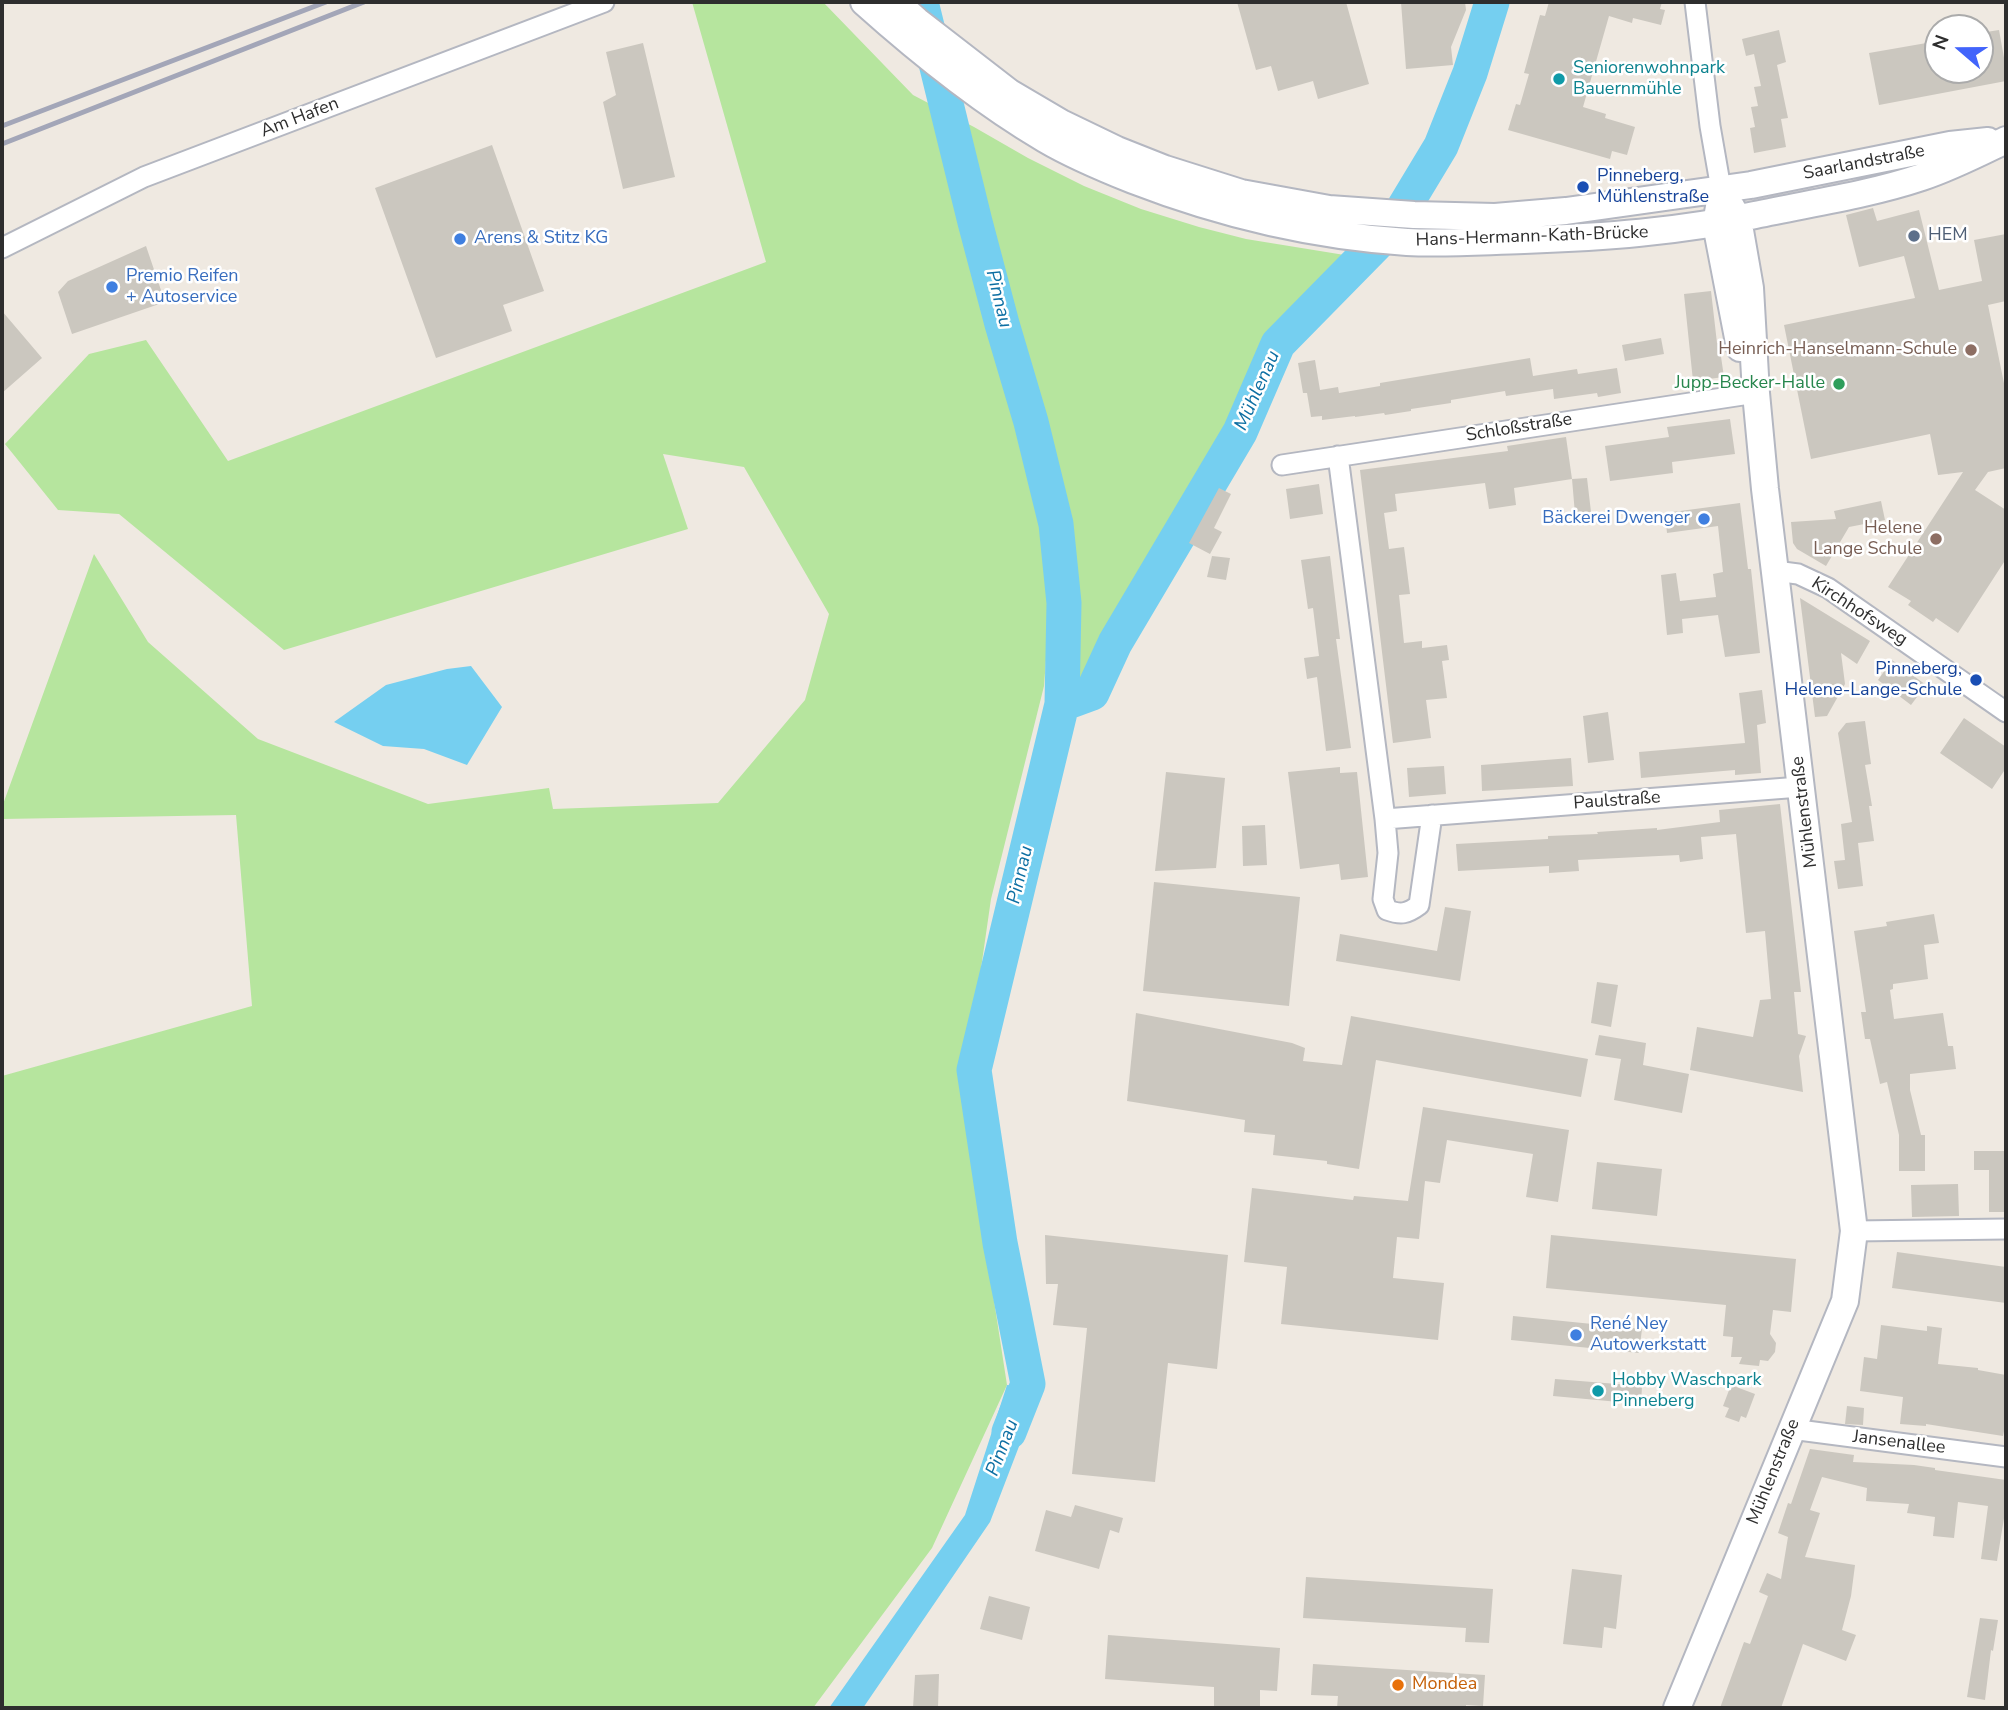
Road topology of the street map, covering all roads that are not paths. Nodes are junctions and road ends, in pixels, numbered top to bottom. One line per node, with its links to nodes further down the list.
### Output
1 (604, 2): 8 (street, Am Hafen)
2 (864, 2): 7 (main road, Hans-Hermann-Kath-Brücke)
3 (896, 2): 6 (main road, Hans-Hermann-Kath-Brücke)
4 (1695, 2): 6 (street, Mühlenstraße)
5 (2006, 140): 6 (main road, Saarlandstraße); 7 (main road, Saarlandstraße)
6 (1721, 189): 7 (main road, Mühlenstraße)
7 (1727, 221): 9 (main road, Mühlenstraße)
8 (2, 248)
9 (1756, 393): 10 (street, Schloßstraße); 12 (main road, Mühlenstraße)
10 (1338, 456): 11 (street, Schloßstraße); 16 (street)
11 (1282, 465)
12 (1775, 571): 13 (street, Kirchhofsweg); 14 (main road, Mühlenstraße)
13 (2006, 712)
14 (1802, 788): 15 (street, Paulstraße); 18 (main road, Mühlenstraße)
15 (1432, 815): 16 (street, Paulstraße); 16 (street)
16 (1385, 819)
17 (2006, 1229): 18 (street)
18 (1854, 1231): 19 (main road, Mühlenstraße)
19 (1791, 1429): 20 (street, Jansenallee); 21 (main road, Mühlenstraße)
20 (2006, 1457)
21 (1677, 1708)

